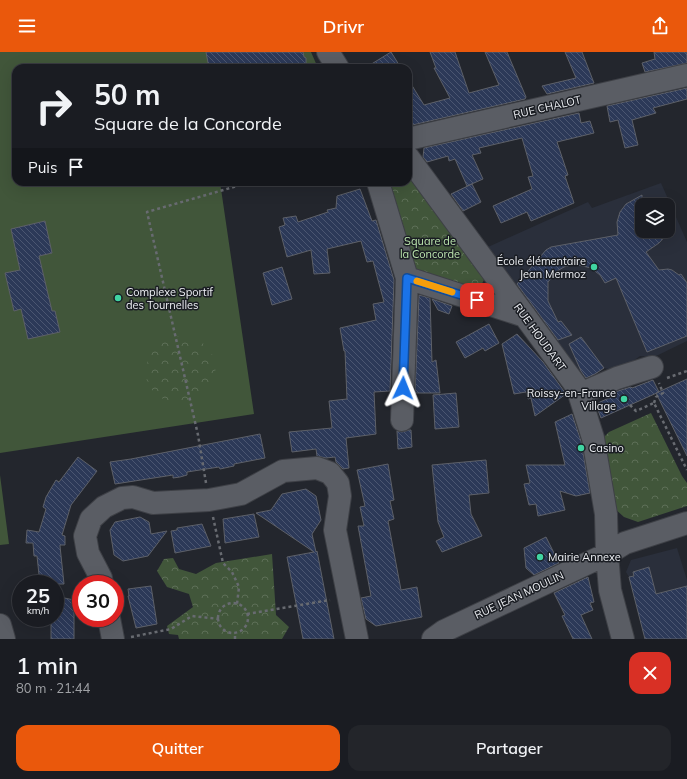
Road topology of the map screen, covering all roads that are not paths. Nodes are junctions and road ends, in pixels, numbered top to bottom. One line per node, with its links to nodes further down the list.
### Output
1 (328, 52): 2 (street)
2 (336, 64)
3 (687, 75): 4 (street, RUE CHALOT)
4 (412, 138)
5 (412, 162): 8 (street, RUE HOUDART)
6 (379, 186): 7 (street)
7 (407, 278): 8 (street); 11 (street)
8 (525, 316): 10 (street, RUE HOUDART)
9 (656, 372): 10 (street)
10 (580, 394): 13 (street, RUE HOUDART)
11 (402, 420)
12 (687, 523): 13 (street, RUE JEAN MOULIN)
13 (607, 554): 20 (street, RUE JEAN MOULIN); 21 (street, RUE HOUDART)
14 (99, 575): 19 (street)
15 (0, 625): 18 (street)
16 (114, 627): 17 (street)
17 (120, 638)
18 (4, 639)
19 (357, 639)
20 (433, 639)
21 (623, 639)

